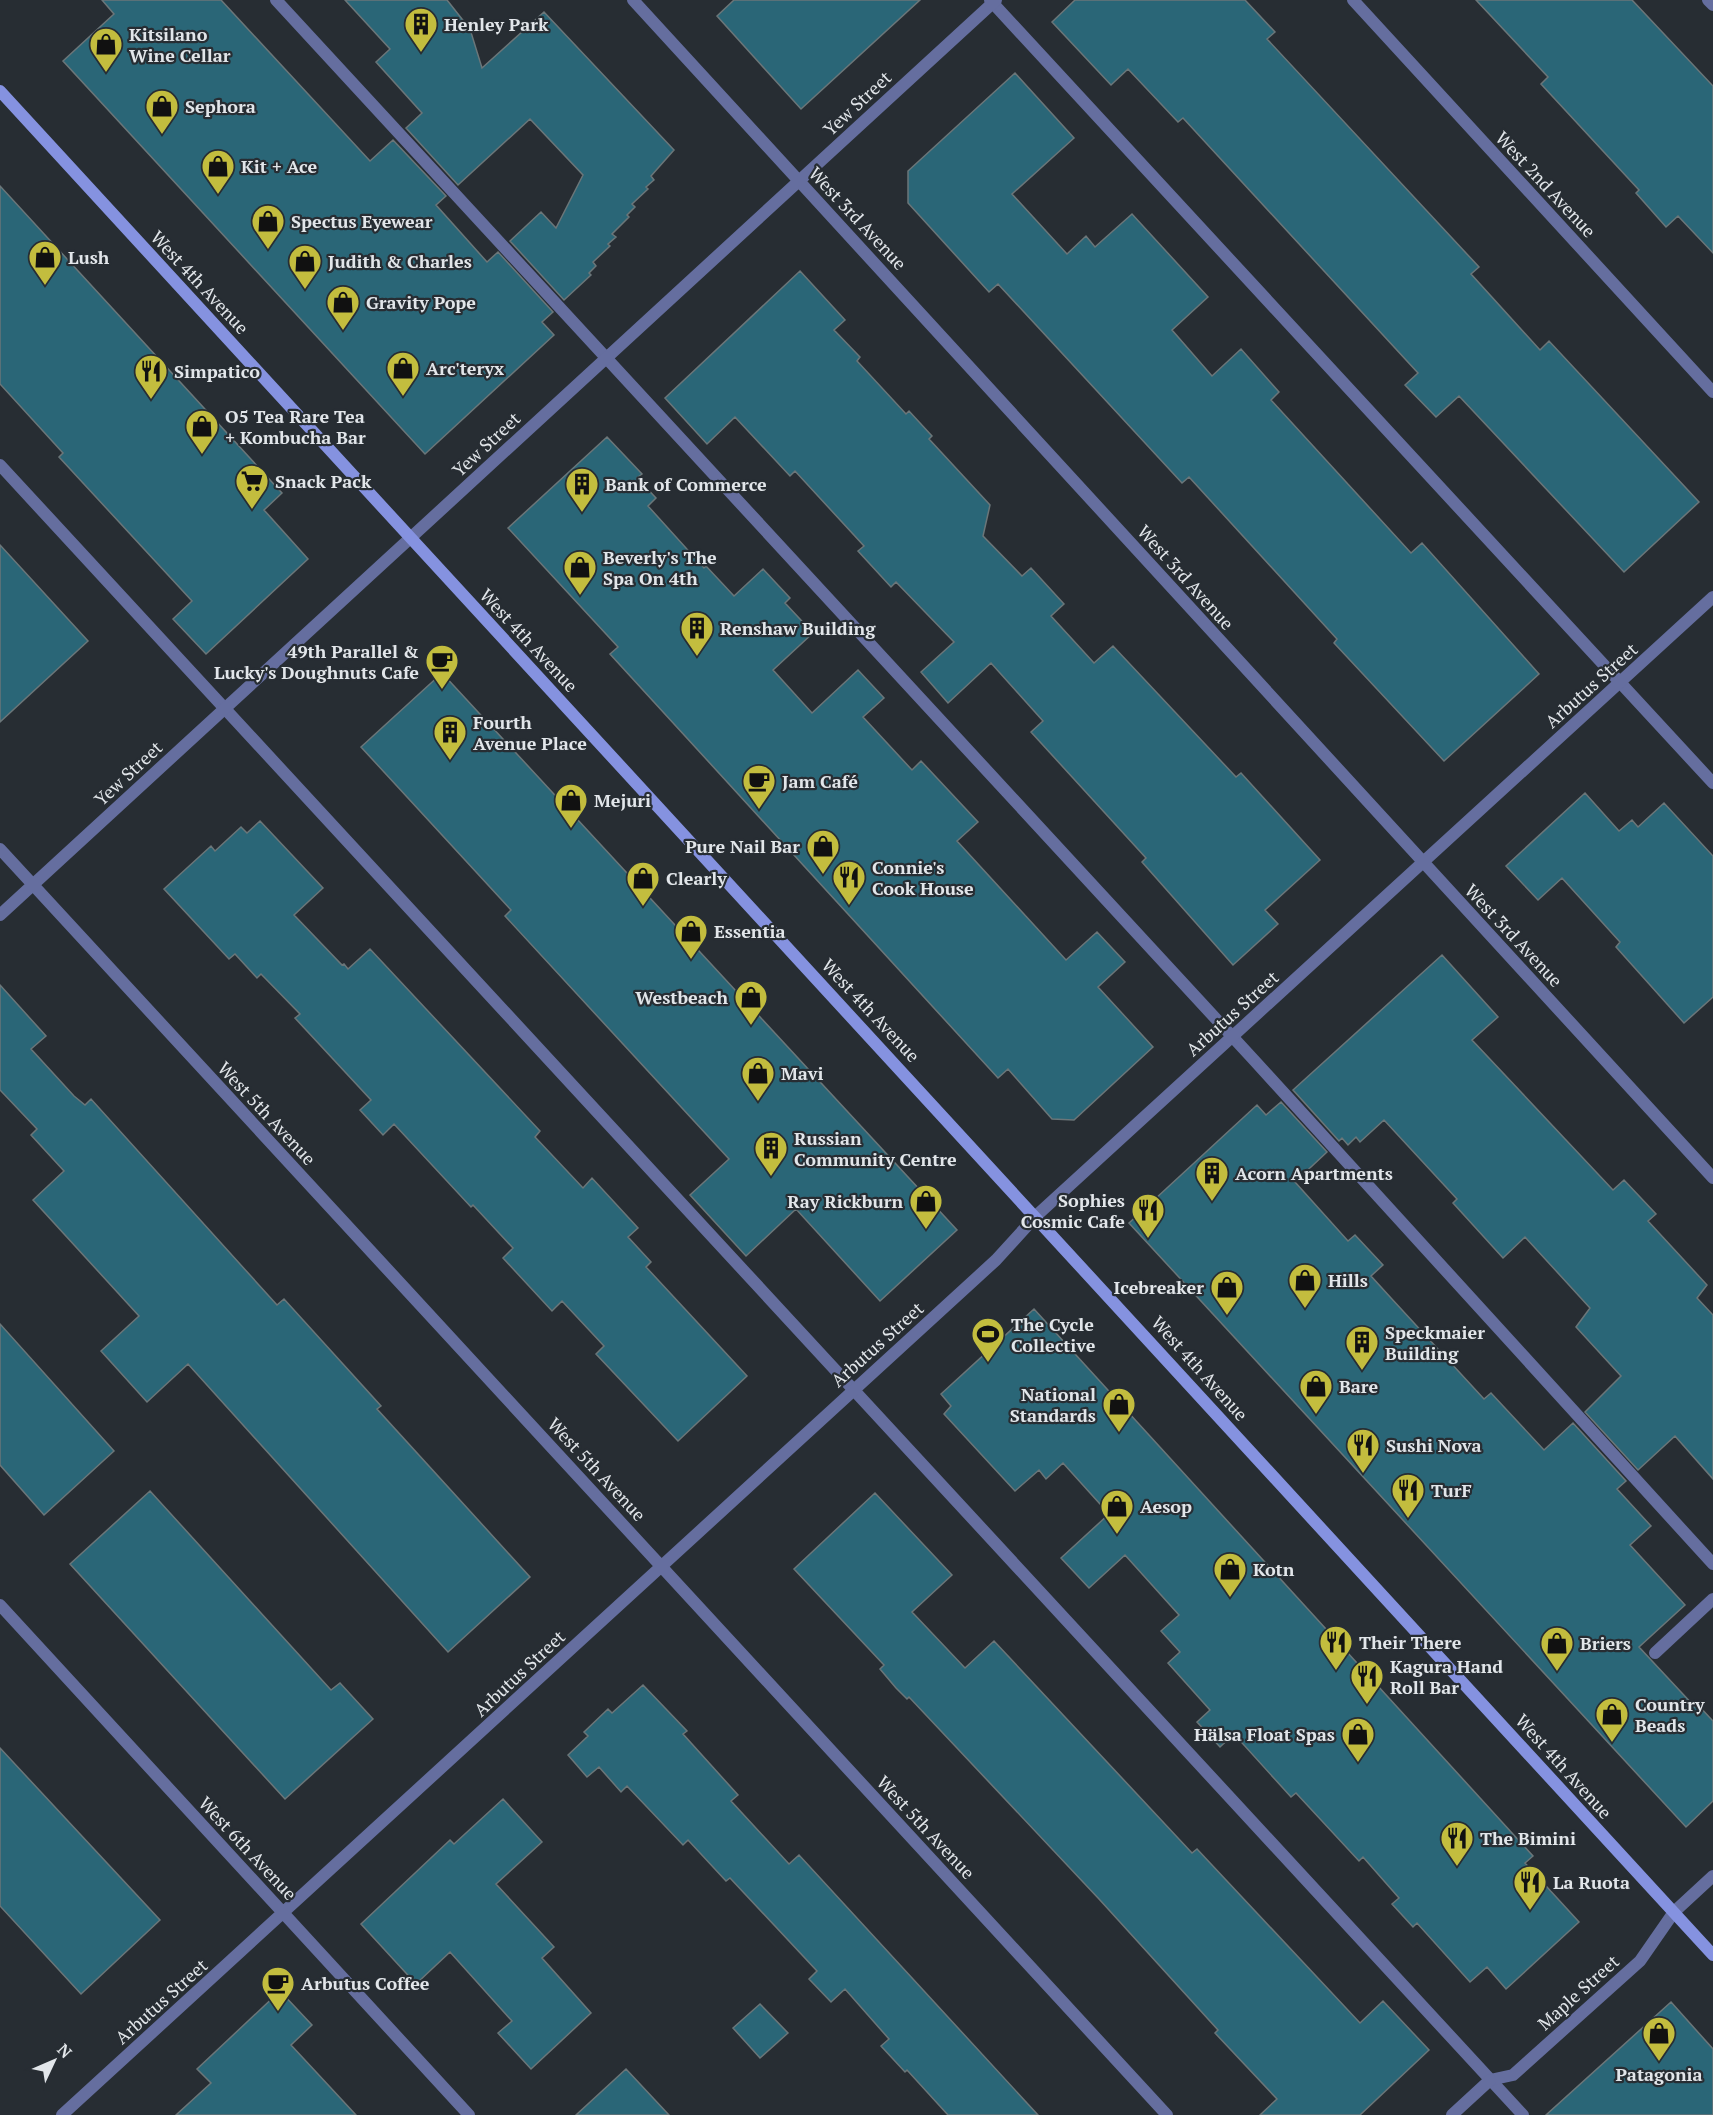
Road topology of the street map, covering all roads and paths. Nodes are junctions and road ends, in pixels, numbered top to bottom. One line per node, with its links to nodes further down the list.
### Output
1 (276, 0): 9 (street)
2 (633, 0): 8 (street, West 3rd Avenue)
3 (1353, 0): 10 (street, West 2nd Avenue)
4 (1708, 0): 6 (street)
5 (993, 1): 8 (street, Yew Street); 14 (street)
6 (1713, 5)
7 (0, 91): 12 (main road, West 4th Avenue)
8 (799, 181): 9 (street, Yew Street); 18 (street, West 3rd Avenue)
9 (606, 358): 12 (street, Yew Street); 21 (street)
10 (1713, 392)
11 (0, 465): 15 (street)
12 (411, 538): 15 (street, Yew Street); 23 (main road, West 4th Avenue)
13 (1713, 597): 14 (street, Arbutus Street)
14 (1621, 681): 16 (street); 18 (street, Arbutus Street)
15 (225, 708): 19 (street, Yew Street); 24 (street)
16 (1713, 783)
17 (0, 849): 19 (street, West 5th Avenue)
18 (1423, 863): 21 (street, Arbutus Street); 22 (street, West 3rd Avenue)
19 (33, 885): 20 (street, Yew Street); 26 (street, West 5th Avenue)
20 (0, 915)
21 (1232, 1037): 23 (street, Arbutus Street); 25 (street)
22 (1713, 1178)
23 (1036, 1216): 24 (street, Arbutus Street); 31 (main road, West 4th Avenue)
24 (854, 1389): 26 (street, Arbutus Street); 34 (street)
25 (1713, 1564)
26 (662, 1566): 32 (street, Arbutus Street); 37 (street, West 5th Avenue)
27 (1713, 1599): 29 (street)
28 (0, 1605): 32 (street, West 6th Avenue)
29 (1655, 1653)
30 (1713, 1876): 31 (street, Maple Street)
31 (1674, 1912): 33 (main road, West 4th Avenue); 34 (street, Maple Street)
32 (284, 1914): 35 (street, Arbutus Street); 36 (street, West 6th Avenue)
33 (1713, 1955)
34 (1490, 2080): 38 (street, Maple Street); 39 (street)
35 (62, 2115)
36 (469, 2115)
37 (1167, 2115)
38 (1452, 2115)
39 (1523, 2115)

